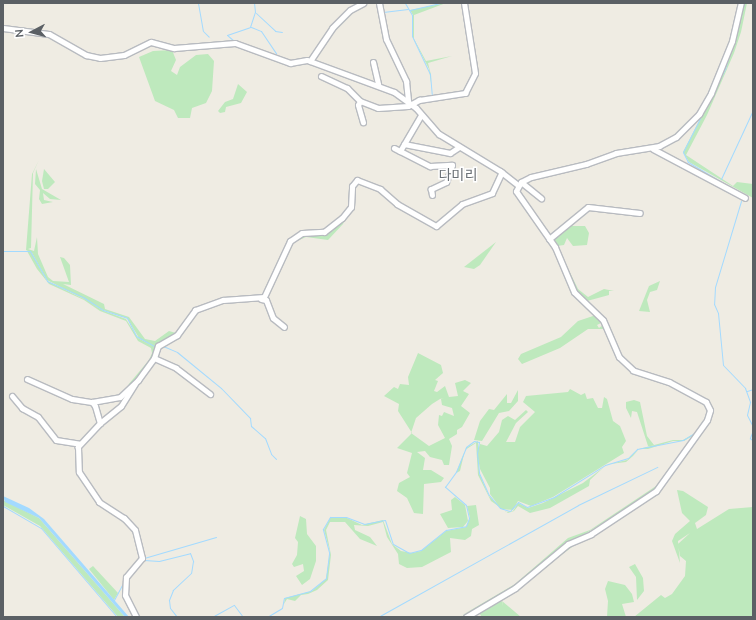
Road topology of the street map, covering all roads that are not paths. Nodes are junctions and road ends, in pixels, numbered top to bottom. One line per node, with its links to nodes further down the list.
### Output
1 (363, 3): 6 (street)
2 (379, 3): 11 (street)
3 (464, 3): 11 (street)
4 (741, 3): 17 (street)
5 (3, 28): 6 (street)
6 (310, 61): 9 (street)
7 (373, 62): 9 (street)
8 (321, 76): 10 (street)
9 (378, 84): 11 (street)
10 (360, 100): 11 (street); 13 (street)
11 (410, 103): 12 (street)
12 (421, 115): 14 (street); 15 (street)
13 (363, 122)
14 (404, 144): 15 (street); 18 (street)
15 (459, 147): 19 (street)
16 (394, 148): 18 (street)
17 (650, 148): 20 (street); 23 (street)
18 (400, 151): 21 (street)
19 (502, 172): 20 (street); 26 (street)
20 (520, 183): 22 (street); 25 (street)
21 (432, 195)
22 (541, 198)
23 (745, 198)
24 (640, 213): 25 (street)
25 (549, 238): 37 (street)
26 (261, 299): 27 (street); 28 (street)
27 (284, 327)
28 (154, 358): 30 (street); 31 (street)
29 (27, 379): 33 (street)
30 (138, 380): 33 (street); 34 (street)
31 (210, 394)
32 (12, 396): 35 (street)
33 (92, 402): 34 (street)
34 (100, 423): 35 (street)
35 (80, 444): 36 (street)
36 (136, 617)
37 (466, 617)

